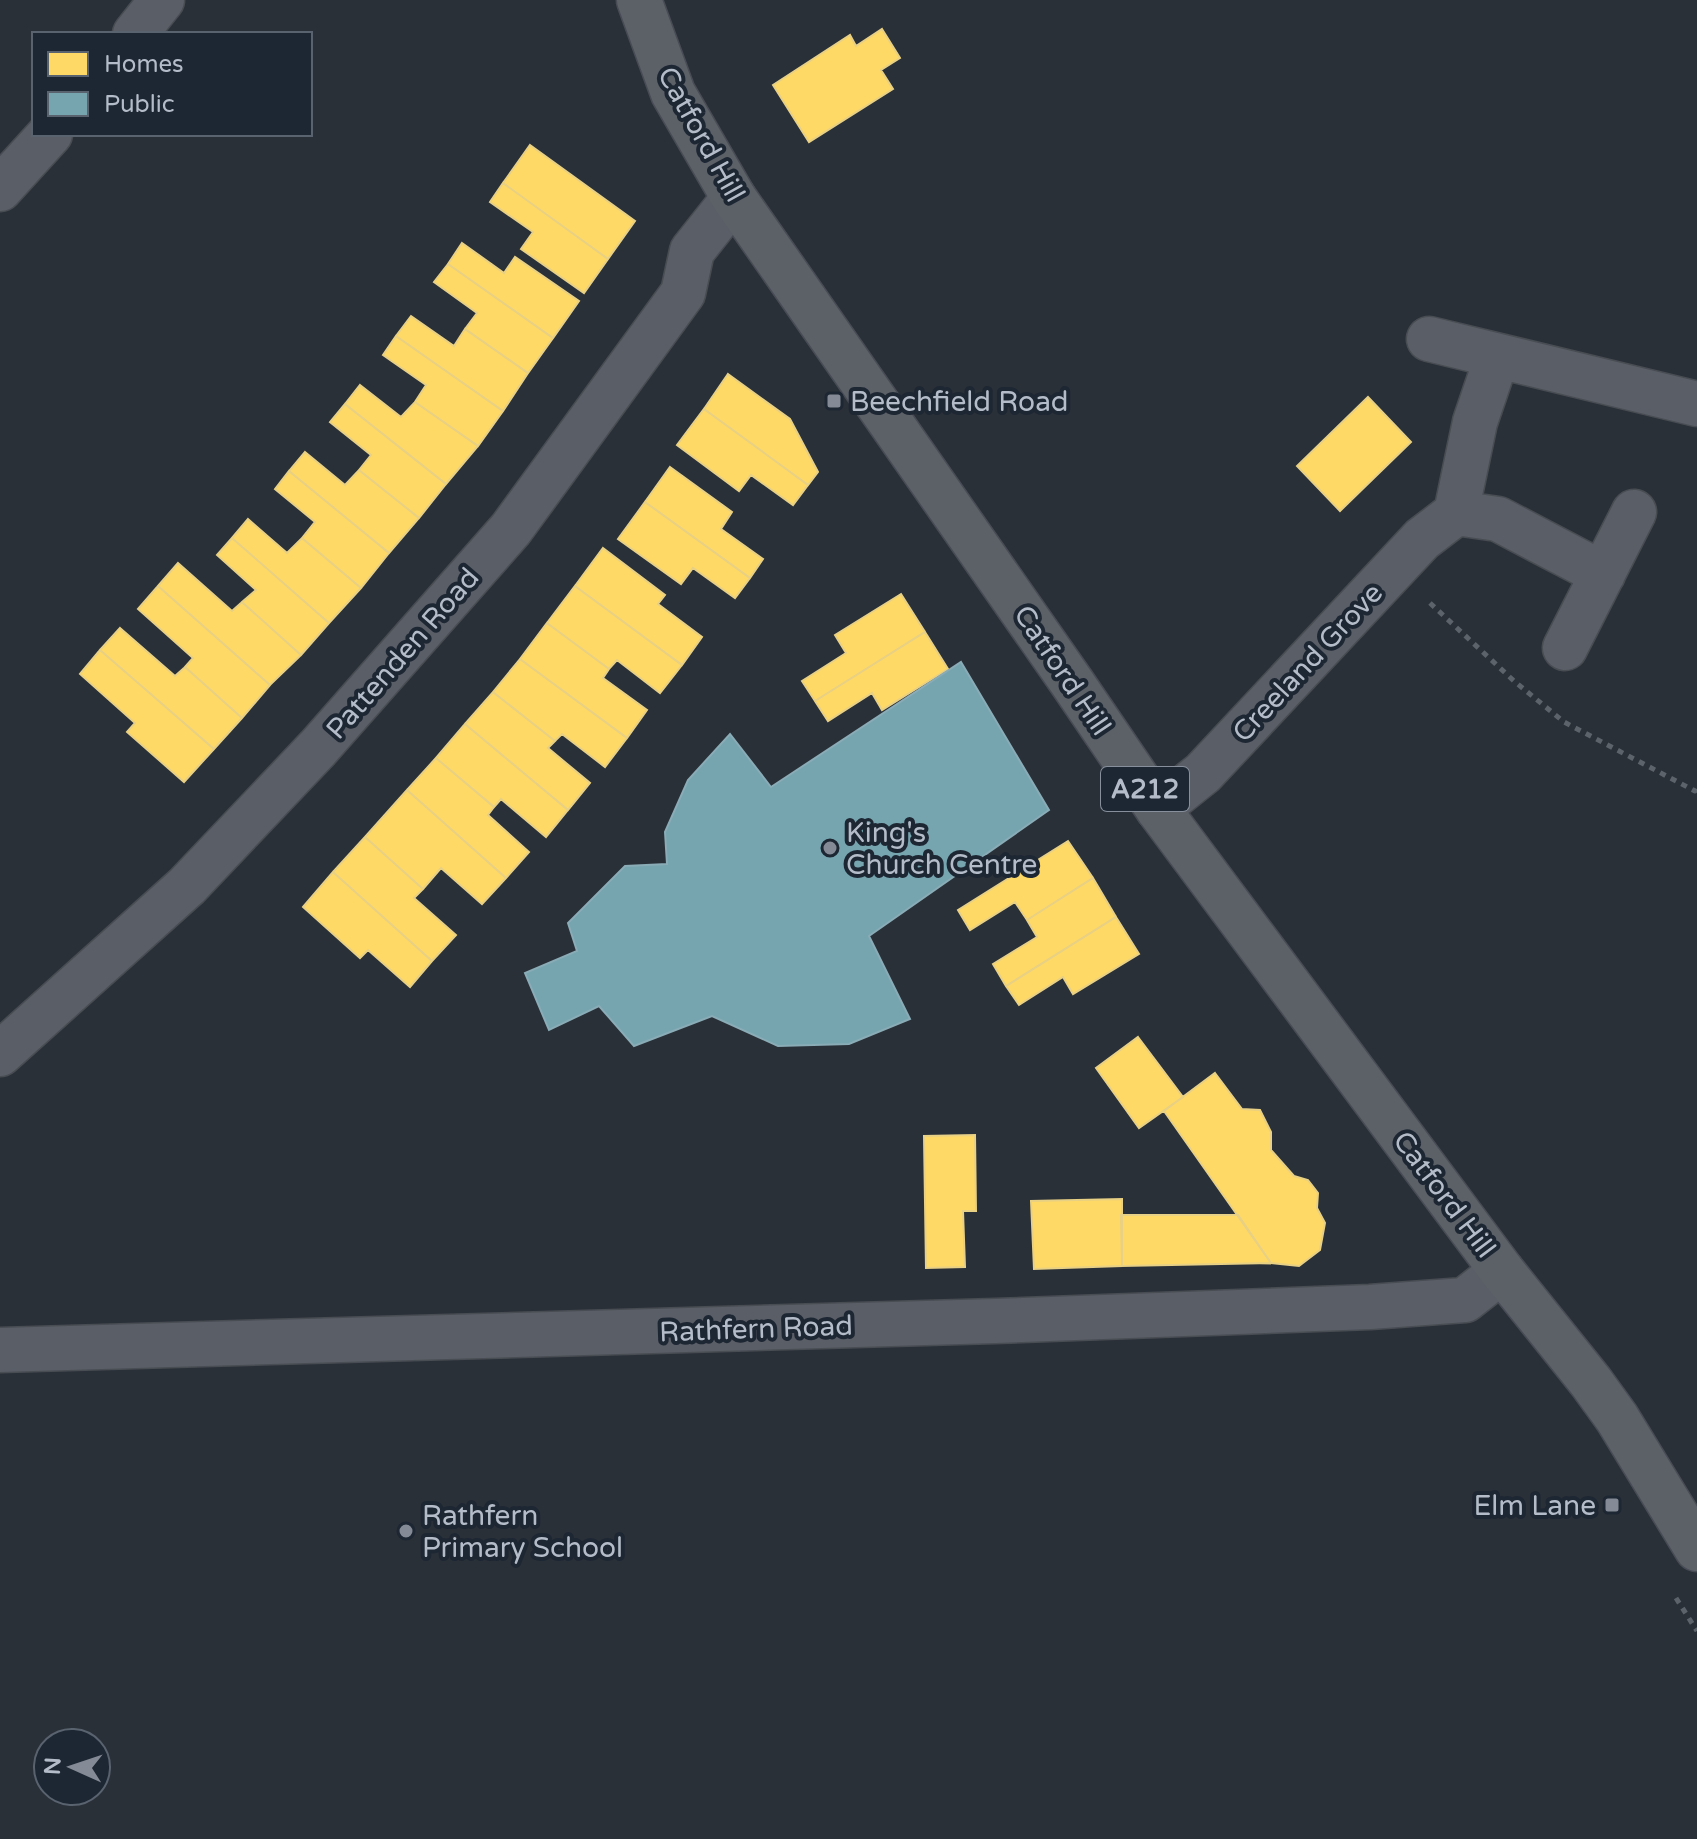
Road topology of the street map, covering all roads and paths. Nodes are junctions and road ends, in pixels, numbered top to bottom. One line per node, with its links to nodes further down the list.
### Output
1 (162, 0): 3 (street)
2 (639, 0): 6 (main road, Catford Hill / A212)
3 (137, 32)
4 (48, 136): 5 (street)
5 (0, 189)
6 (734, 198): 14 (main road, Catford Hill / A212); 15 (street, Pattenden Road)
7 (1429, 339): 8 (street)
8 (1497, 357): 9 (street); 11 (street)
9 (1697, 404)
10 (1634, 512): 12 (street)
11 (1456, 513): 12 (street); 14 (street, Creeland Grove)
12 (1603, 574): 13 (street)
13 (1565, 648)
14 (1158, 809): 16 (main road, Catford Hill / A212)
15 (0, 1054)
16 (1502, 1271): 17 (street, Rathfern Road); 18 (main road, Catford Hill / A212)
17 (0, 1350)
18 (1697, 1549)

